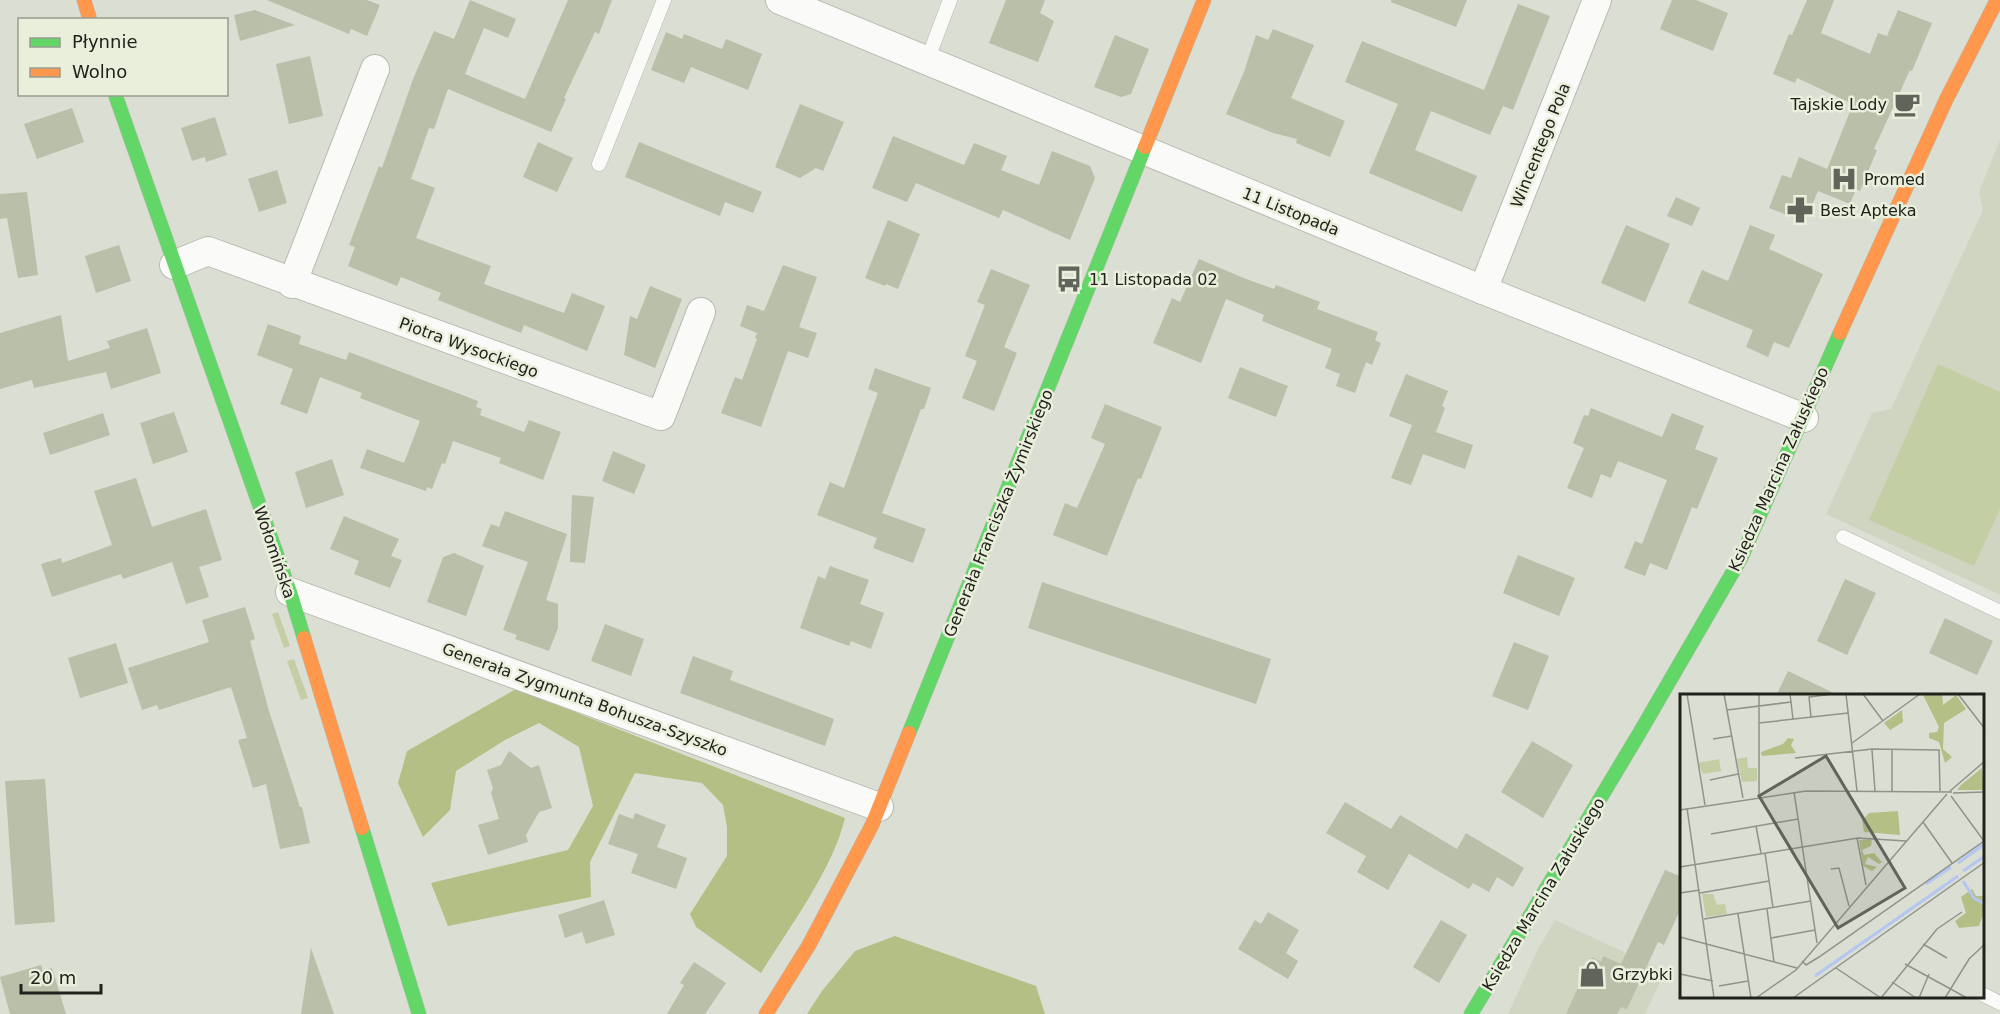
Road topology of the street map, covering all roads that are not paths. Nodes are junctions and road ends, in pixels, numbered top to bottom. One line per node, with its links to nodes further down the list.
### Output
1 (84, 0): 9 (street)
2 (664, 0): 14 (lane)
3 (780, 0): 8 (street, 11 Listopada)
4 (950, 0): 10 (lane)
5 (1204, 0): 13 (street, Generała Franciszka Żymirskiego)
6 (1598, 0): 17 (street, Wincentego Pola)
7 (1998, 2): 19 (street, Księdza Marcina Załuskiego)
8 (823, 8): 10 (street, 11 Listopada)
9 (89, 18)
10 (927, 61): 13 (street, 11 Listopada)
11 (375, 69): 16 (street)
12 (117, 96): 15 (street, Wołomińska)
13 (1143, 150): 17 (street, 11 Listopada); 23 (street, Generała Franciszka Żymirskiego)
14 (599, 164)
15 (174, 265): 16 (street, Piotra Wysockiego); 21 (street, Wołomińska)
16 (292, 284): 18 (street, Piotra Wysockiego)
17 (1483, 290): 19 (street, 11 Listopada)
18 (701, 312)
19 (1803, 418): 28 (street, Księdza Marcina Załuskiego)
20 (1842, 537): 22 (lane)
21 (290, 592): 23 (street, Generała Zygmunta Bohusza-Szyszko); 26 (street, Wołomińska)
22 (2000, 612)
23 (879, 807): 27 (street, Generała Franciszka Żymirskiego)
24 (1985, 996): 25 (lane)
25 (2000, 1003)
26 (419, 1014)
27 (766, 1014)
28 (1472, 1014)

